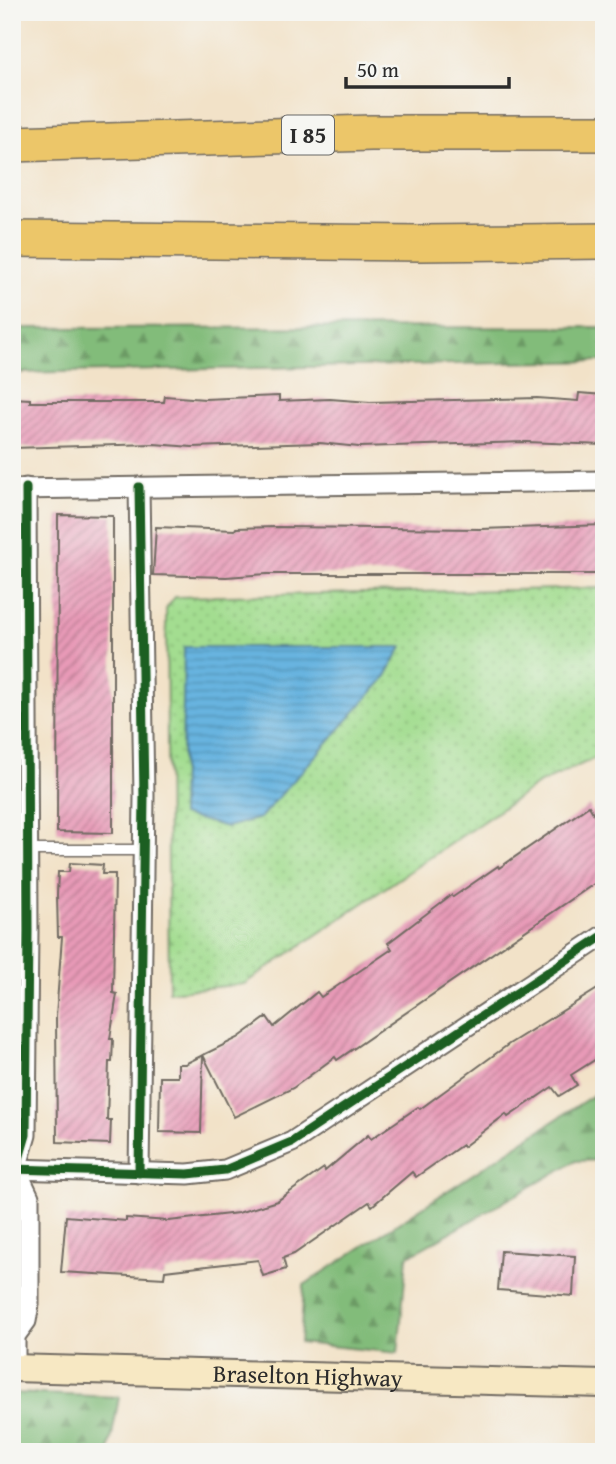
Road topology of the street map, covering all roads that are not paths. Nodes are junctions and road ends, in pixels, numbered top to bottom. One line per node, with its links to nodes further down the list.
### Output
1 (604, 133): 2 (highway, I 85)
2 (12, 144)
3 (12, 239): 4 (highway)
4 (604, 241)
5 (604, 481): 6 (street)
6 (139, 487): 7 (street); 11 (street)
7 (19, 489): 8 (street)
8 (19, 602): 9 (street)
9 (20, 718): 10 (street)
10 (28, 850): 11 (lane); 13 (street)
11 (144, 850): 16 (street)
12 (604, 935): 16 (street)
13 (20, 942): 14 (street)
14 (19, 1057): 15 (street)
15 (13, 1172): 16 (street); 17 (street)
16 (139, 1173)
17 (13, 1336): 18 (street)
18 (13, 1368): 19 (main road, Braselton Highway)
19 (604, 1384)

